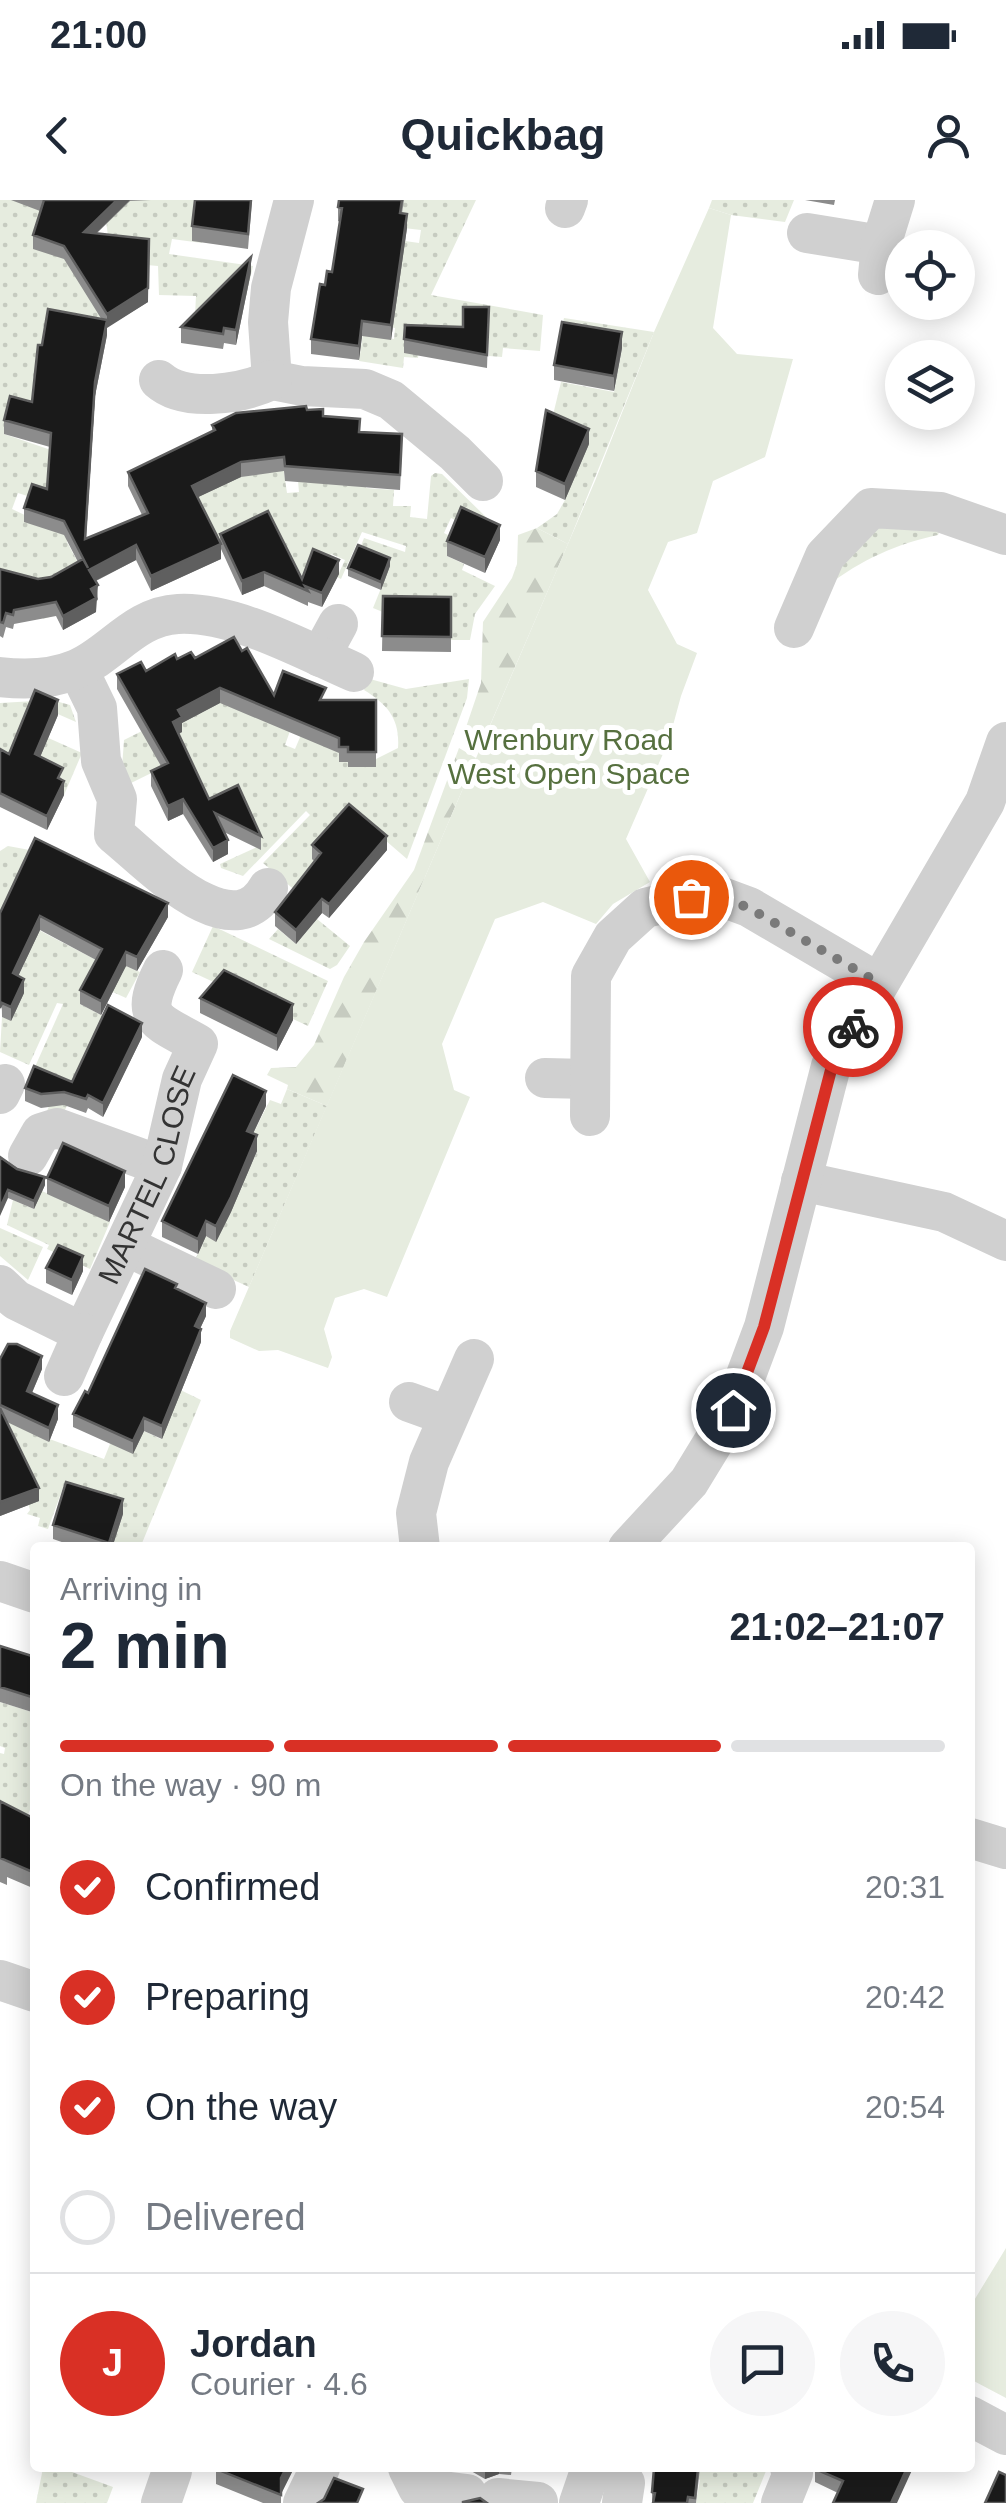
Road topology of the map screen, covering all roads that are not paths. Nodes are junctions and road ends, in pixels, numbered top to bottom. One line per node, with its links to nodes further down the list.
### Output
1 (294, 200): 5 (street)
2 (895, 200): 3 (street)
3 (807, 232)
4 (158, 380): 5 (street)
5 (272, 380): 6 (street)
6 (482, 481)
7 (1006, 535): 8 (street)
8 (794, 628)
9 (337, 651): 10 (street)
10 (78, 669): 11 (street); 13 (street)
11 (0, 677)
12 (1006, 742): 15 (street)
13 (268, 888)
14 (162, 970): 18 (street, MARTEL CLOSE)
15 (877, 982): 16 (street); 19 (street)
16 (545, 1078)
17 (28, 1156): 18 (street)
18 (162, 1166): 21 (street, MARTEL CLOSE)
19 (801, 1182): 20 (street); 30 (street)
20 (1006, 1241)
21 (126, 1246): 23 (street); 24 (street, MARTEL CLOSE)
22 (0, 1285): 24 (street)
23 (216, 1289)
24 (84, 1332): 26 (street, MARTEL CLOSE)
25 (474, 1359): 28 (street)
26 (64, 1376)
27 (409, 1402): 28 (street)
28 (448, 1416): 29 (street)
29 (419, 1542)
30 (636, 1542)
31 (0, 1581): 32 (street)
32 (30, 1591)
33 (975, 1840): 34 (street)
34 (1006, 1849)
35 (0, 1980): 36 (street)
36 (30, 1990)
37 (975, 2419): 38 (street)
38 (1006, 2435)
39 (331, 2472): 46 (street)
40 (410, 2472): 45 (street)
41 (543, 2472): 45 (street)
42 (590, 2472): 47 (street)
43 (618, 2472): 48 (street)
44 (792, 2472): 49 (street)
45 (510, 2499)
46 (302, 2503)
47 (579, 2503)
48 (622, 2503)
49 (781, 2503)

